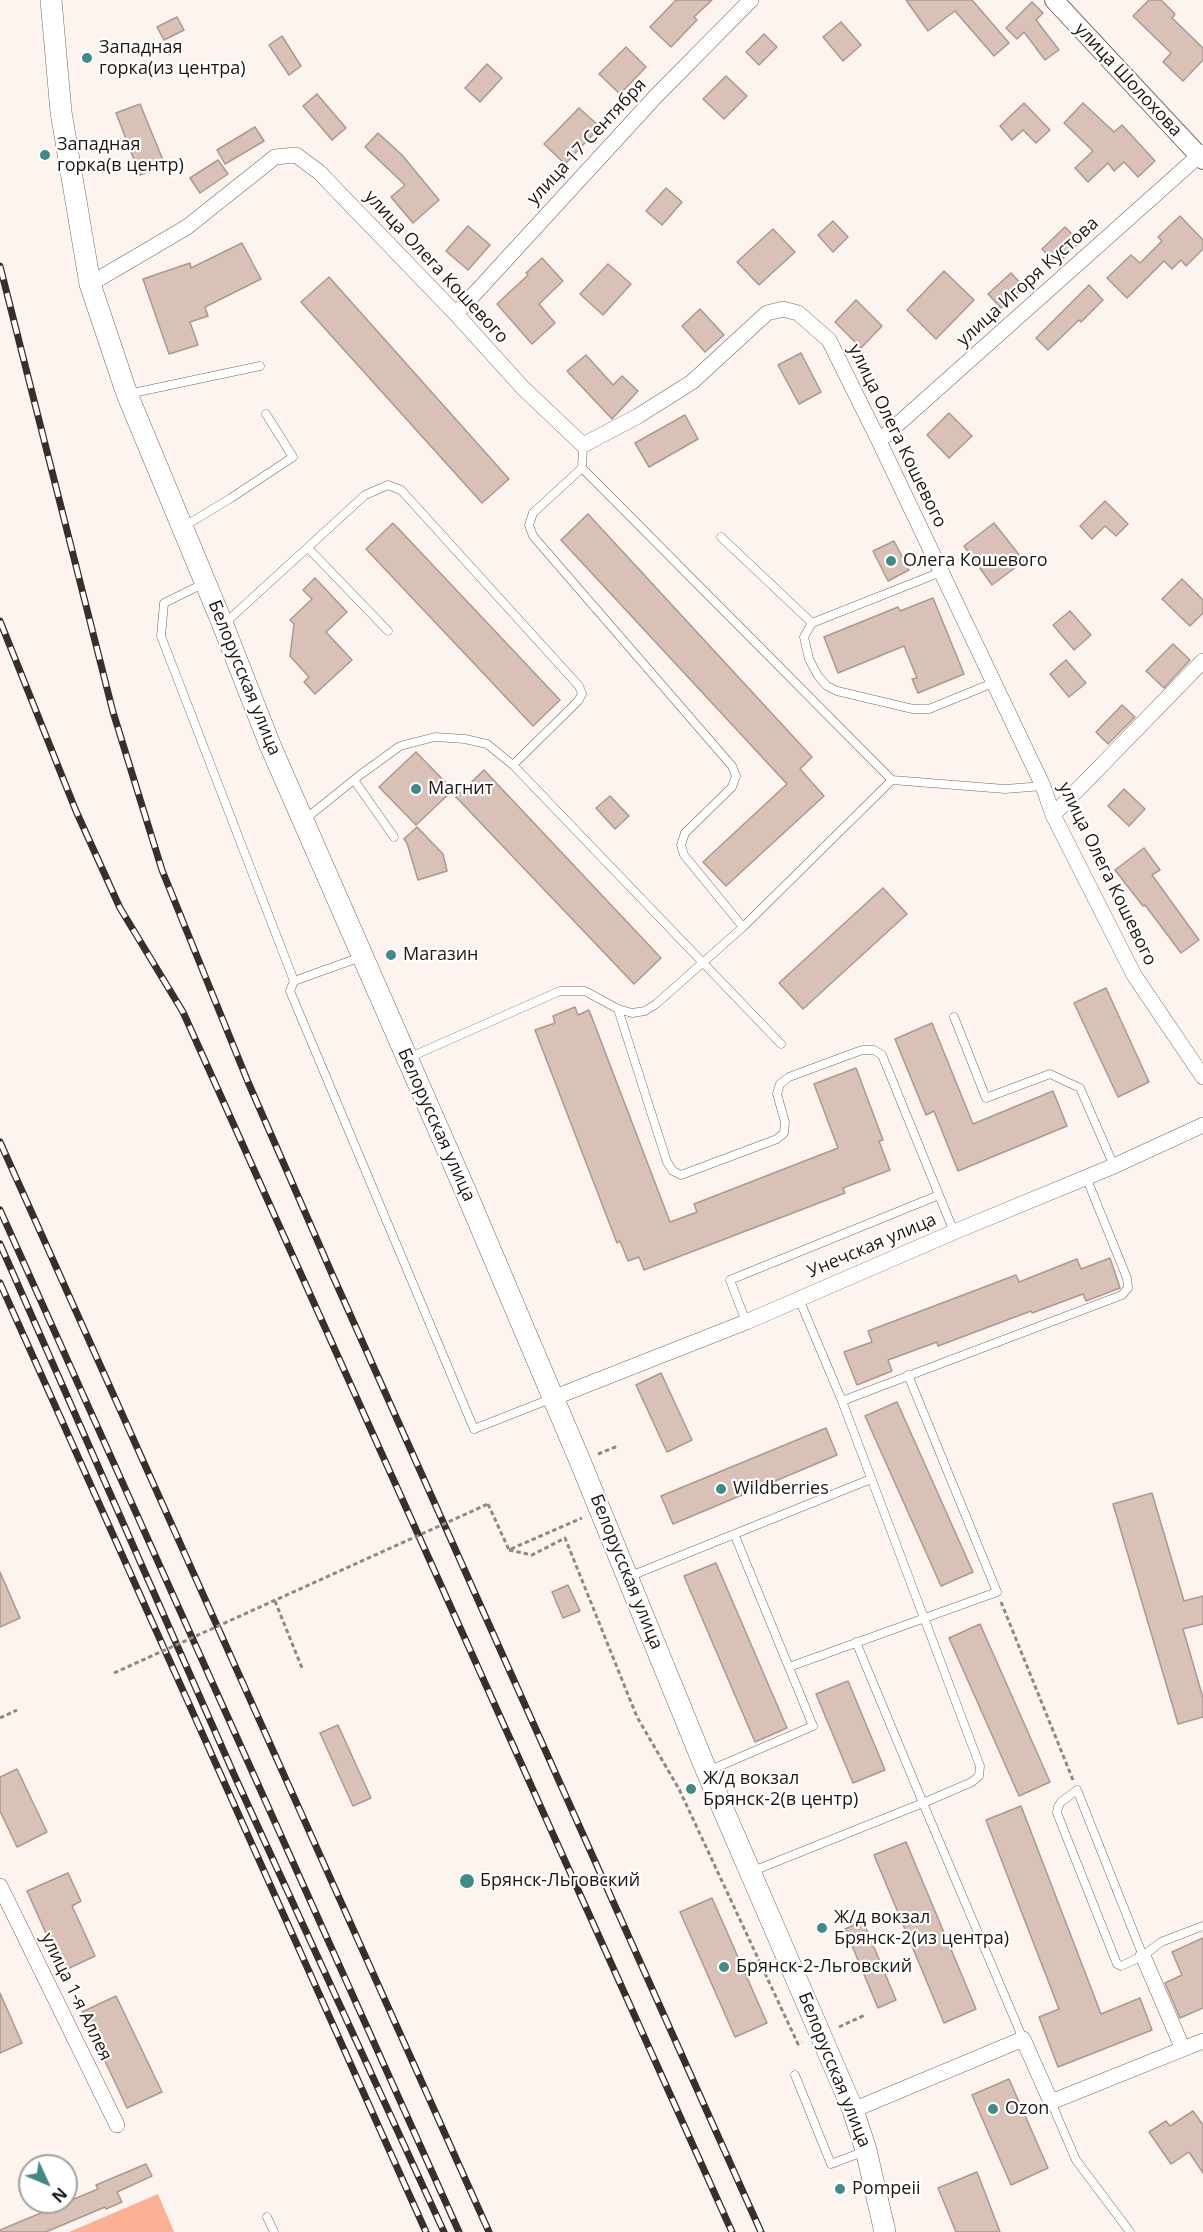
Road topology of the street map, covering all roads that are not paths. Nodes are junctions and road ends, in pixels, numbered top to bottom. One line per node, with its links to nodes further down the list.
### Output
1 (51, 0): 5 (main road, Белорусская улица)
2 (751, 0): 6 (street, улица 17 Сентября)
3 (1054, 0): 4 (street, улица Шолохова)
4 (1202, 156): 10 (street, улица Игоря Кустова)
5 (90, 284): 6 (street, улица Олега Кошевого); 8 (main road, Белорусская улица)
6 (456, 314): 11 (street, улица Олега Кошевого)
7 (260, 366): 8 (lane)
8 (127, 394): 13 (main road, Белорусская улица)
9 (266, 414): 13 (lane)
10 (879, 441): 11 (street, улица Олега Кошевого); 16 (street, улица Олега Кошевого)
11 (584, 445): 12 (lane)
12 (582, 468): 25 (lane); 30 (lane)
13 (182, 528): 17 (main road, Белорусская улица)
14 (721, 537): 18 (lane)
15 (308, 548): 19 (lane); 20 (lane); 23 (lane)
16 (941, 572): 18 (lane); 22 (street, улица Олега Кошевого)
17 (205, 584): 19 (main road, Белорусская улица); 33 (lane)
18 (812, 623): 22 (lane)
19 (223, 625): 28 (main road, Белорусская улица)
20 (388, 631)
21 (1203, 661): 27 (street)
22 (993, 683): 26 (street, улица Олега Кошевого)
23 (513, 765): 24 (lane); 32 (lane)
24 (354, 780): 28 (lane); 29 (lane)
25 (892, 780): 26 (lane); 30 (lane)
26 (1043, 786): 27 (street, улица Олега Кошевого)
27 (1053, 815): 38 (street, улица Олега Кошевого)
28 (303, 821): 31 (main road, Белорусская улица)
29 (394, 837)
30 (743, 927): 32 (lane)
31 (362, 957): 33 (lane); 37 (main road, Белорусская улица)
32 (703, 964): 34 (lane); 36 (lane)
33 (294, 981): 48 (lane)
34 (618, 1009): 37 (lane); 43 (lane)
35 (954, 1017): 41 (lane)
36 (781, 1044)
37 (406, 1058): 48 (main road, Белорусская улица)
38 (1198, 1059): 39 (street, улица Олега Кошевого)
39 (1203, 1077)
40 (1203, 1125): 41 (street, Унечская улица)
41 (1114, 1166): 42 (street, Унечская улица)
42 (1086, 1177): 44 (street, Унечская улица); 47 (lane)
43 (939, 1195): 44 (lane); 46 (lane)
44 (954, 1232): 45 (street, Унечская улица)
45 (799, 1299): 46 (street, Унечская улица); 49 (lane)
46 (746, 1322): 48 (street, Унечская улица)
47 (908, 1375): 49 (lane); 53 (lane)
48 (553, 1398): 52 (main road, Белорусская улица)
49 (842, 1401): 50 (lane)
50 (872, 1479): 51 (lane); 53 (lane)
51 (735, 1536): 52 (lane); 55 (lane)
52 (628, 1577): 56 (main road, Белорусская улица)
53 (924, 1618): 54 (lane); 57 (lane)
54 (856, 1642): 55 (lane); 57 (lane)
55 (789, 1667): 56 (lane)
56 (707, 1772): 58 (main road, Белорусская улица)
57 (923, 1803): 58 (lane); 62 (lane)
58 (751, 1872): 67 (main road, Белорусская улица)
59 (0, 1886): 68 (street, улица 1-я Аллея)
60 (1203, 1926): 61 (lane)
61 (1143, 1956): 61 (lane); 64 (street)
62 (1023, 2039): 66 (street); 67 (street)
63 (1203, 2041): 64 (street)
64 (1184, 2049): 66 (street)
65 (795, 2075): 69 (lane)
66 (1051, 2102): 73 (lane)
67 (853, 2110): 69 (main road, Белорусская улица)
68 (117, 2125)
69 (867, 2150): 72 (main road, Белорусская улица)
70 (267, 2217): 71 (lane)
71 (274, 2232)
72 (885, 2232)
73 (1130, 2232)

